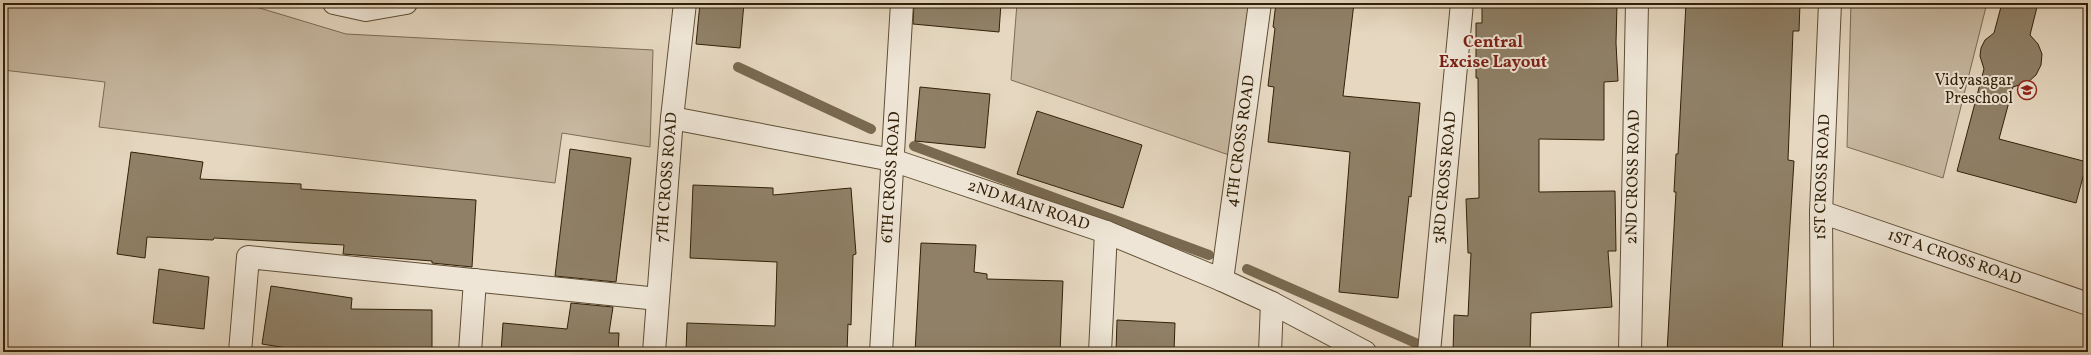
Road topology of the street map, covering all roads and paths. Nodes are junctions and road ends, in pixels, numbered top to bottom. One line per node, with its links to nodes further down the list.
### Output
1 (334, 3): 2 (street)
2 (406, 3)
3 (685, 3): 9 (street, 7TH CROSS ROAD)
4 (902, 3): 10 (street, 6TH CROSS ROAD)
5 (1260, 3): 14 (street, 4TH CROSS ROAD)
6 (1462, 3): 25 (street, 3RD CROSS ROAD)
7 (1637, 3): 26 (street, 2ND CROSS ROAD)
8 (1830, 3): 11 (street, 1ST CROSS ROAD)
9 (672, 118): 10 (street, 2ND MAIN ROAD); 15 (street, 7TH CROSS ROAD)
10 (892, 160): 12 (street, 2ND MAIN ROAD); 21 (street, 6TH CROSS ROAD)
11 (1821, 212): 17 (street, 1ST A CROSS ROAD); 27 (street, 1ST CROSS ROAD)
12 (1106, 232): 14 (street, 2ND MAIN ROAD); 22 (street)
13 (474, 280): 15 (street); 18 (street); 19 (street)
14 (1222, 280): 16 (street, 2ND MAIN ROAD)
15 (658, 299): 20 (street, 7TH CROSS ROAD)
16 (1272, 303): 23 (street); 24 (street, 2ND MAIN ROAD)
17 (2088, 304)
18 (240, 352)
19 (470, 352)
20 (654, 352)
21 (881, 352)
22 (1100, 352)
23 (1270, 352)
24 (1365, 352)
25 (1429, 352)
26 (1630, 352)
27 (1822, 352)

